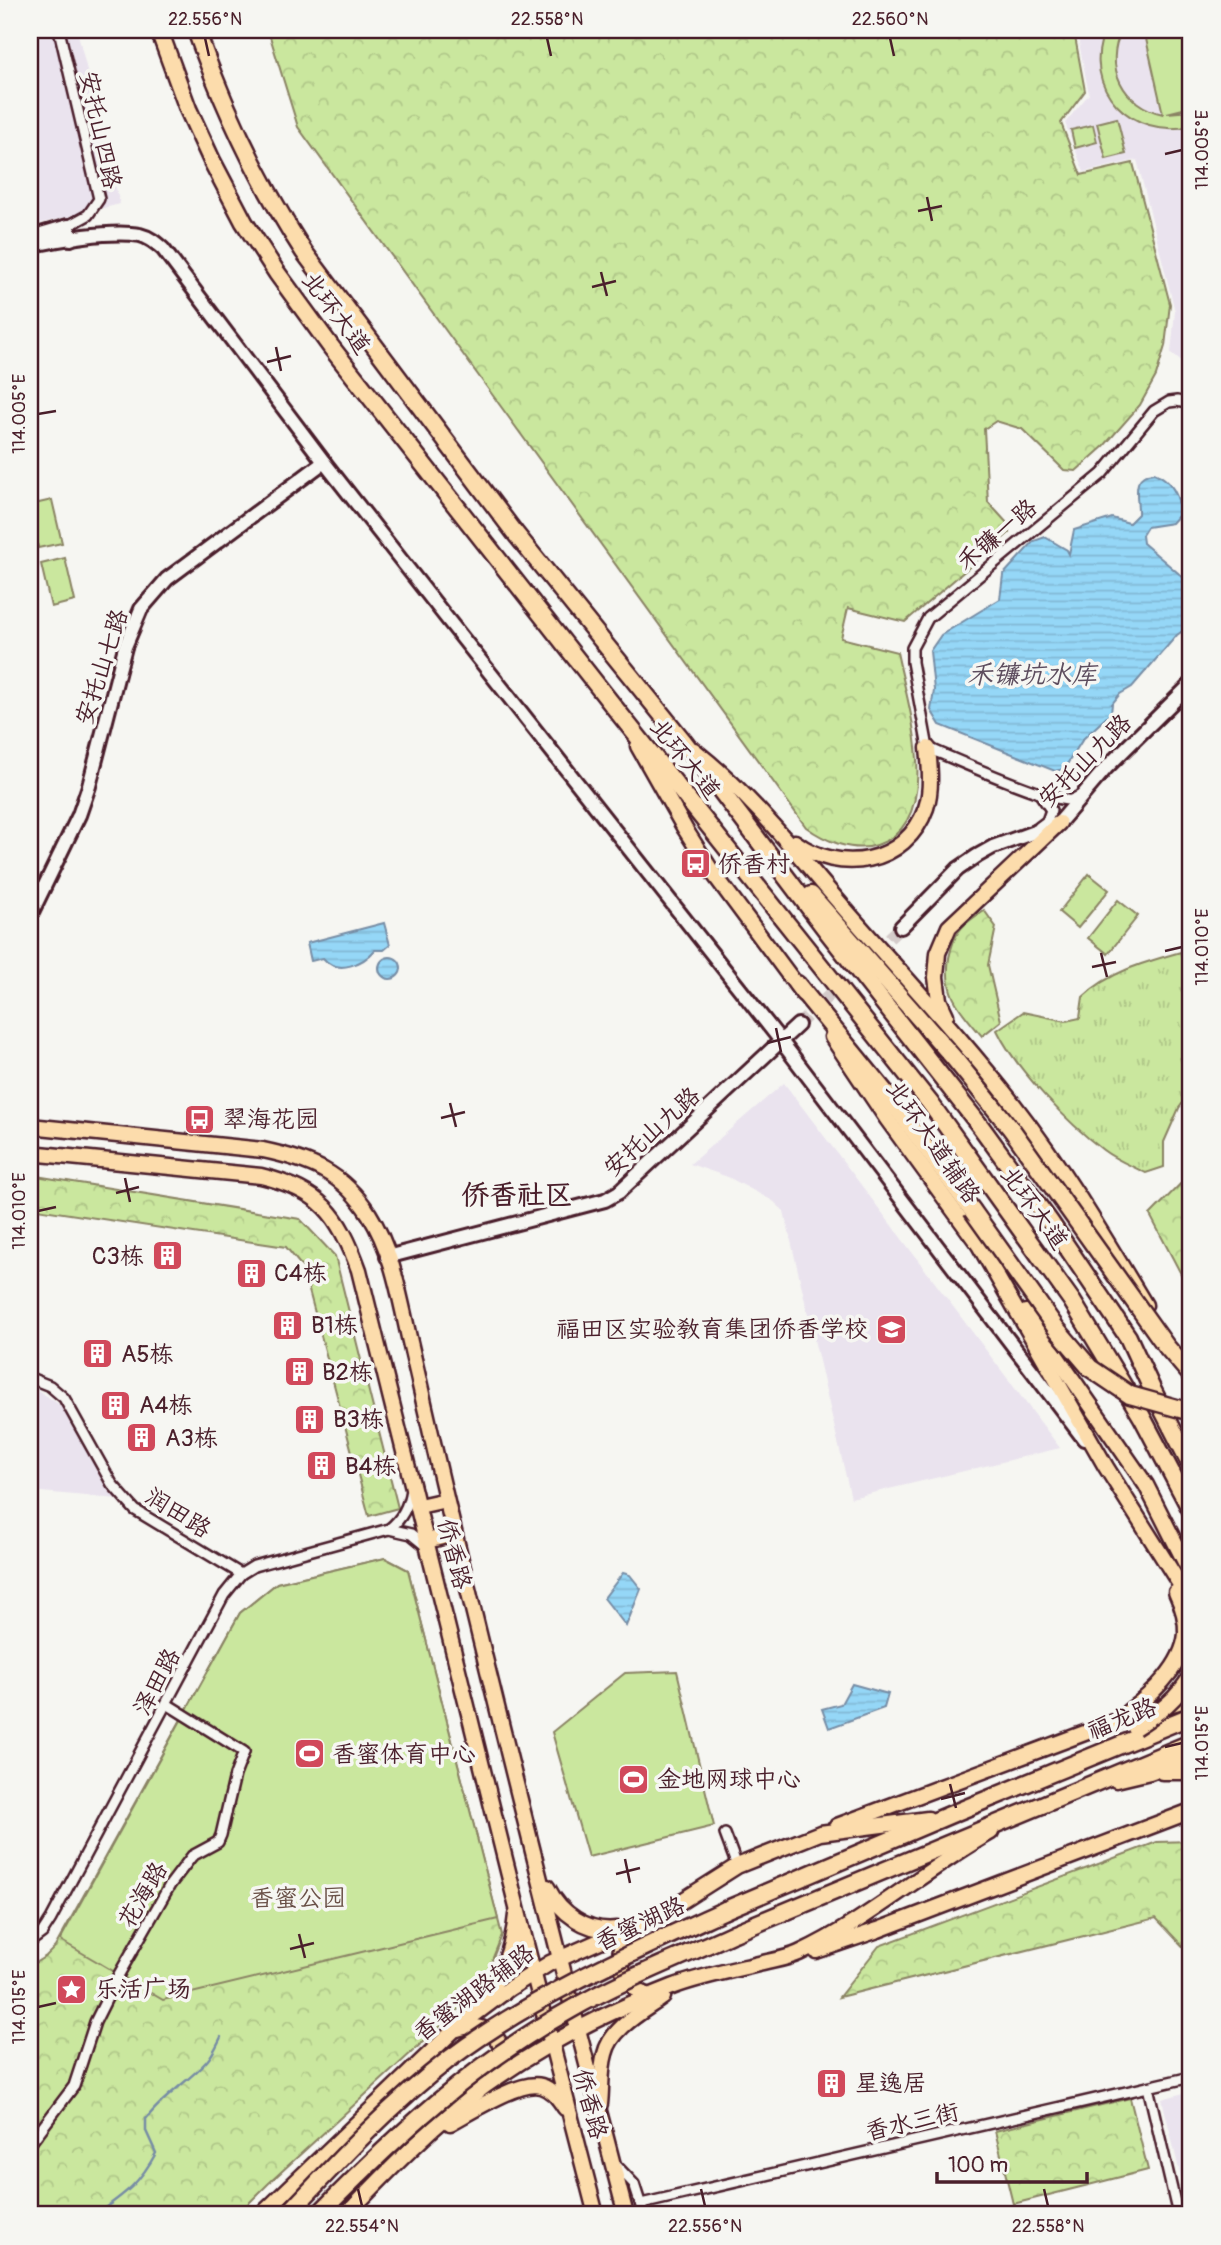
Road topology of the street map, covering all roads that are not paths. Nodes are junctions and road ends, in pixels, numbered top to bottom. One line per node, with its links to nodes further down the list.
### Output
1 (59, 30): 4 (street, 安托山四路)
2 (159, 30): 10 (highway, 北环大道)
3 (196, 30): 11 (highway, 北环大道)
4 (70, 232): 5 (street); 6 (street); 8 (street)
5 (30, 237)
6 (30, 246)
7 (1191, 404): 12 (street, 禾镰一路)
8 (324, 462): 19 (street, 安托山七路); 24 (street)
9 (1191, 684): 14 (street, 安托山九路)
10 (622, 718): 21 (main road, 北环大道辅路); 38 (highway, 北环大道)
11 (684, 742): 16 (main road); 18 (highway, 北环大道)
12 (928, 748): 13 (street); 16 (main road)
13 (1039, 792): 14 (street); 17 (street)
14 (1083, 794): 15 (street, 安托山九路)
15 (1059, 823): 17 (street, 安托山九路); 23 (main road)
16 (778, 830): 23 (main road)
17 (1031, 833): 20 (street, 安托山九路)
18 (760, 839): 29 (highway, bridge); 33 (highway, 北环大道)
19 (30, 916)
20 (901, 927)
21 (797, 984): 27 (main road, 北环大道辅路); 32 (highway, bridge)
22 (798, 1025): 24 (street, 安托山九路)
23 (956, 1032): 31 (main road)
24 (781, 1041): 28 (street, 安托山九路); 34 (street)
25 (30, 1126): 28 (main road, 侨香路)
26 (30, 1153): 35 (main road, 侨香路)
27 (979, 1245): 34 (main road, 北环大道辅路); 44 (main road)
28 (387, 1257): 36 (main road, 侨香路)
29 (1191, 1375)
30 (30, 1378): 43 (street, 润田路)
31 (1191, 1385)
32 (1191, 1412)
33 (1191, 1465)
34 (1106, 1467): 41 (main road, 北环大道辅路)
35 (411, 1476): 37 (main road, 侨香路); 39 (street)
36 (446, 1500): 37 (main road); 40 (main road, 侨香路)
37 (419, 1506): 42 (main road, 侨香路)
38 (1191, 1510)
39 (389, 1529): 42 (street); 43 (street)
40 (454, 1534): 42 (main road); 65 (main road, 侨香路)
41 (1154, 1542): 45 (main road, 北环大道辅路); 50 (main road)
42 (429, 1545): 67 (main road, 侨香路)
43 (241, 1574): 48 (street, 泽田路)
44 (1191, 1574)
45 (1191, 1602)
46 (1191, 1675): 51 (main road, bridge)
47 (1191, 1698): 50 (main road)
48 (167, 1704): 69 (street, 泽田路); 84 (street, 花海路)
49 (1191, 1716): 51 (highway, 福龙路)
50 (1114, 1722): 63 (main road)
51 (1136, 1732): 54 (highway, 福龙路)
52 (1191, 1743): 55 (highway, 福龙路)
53 (1191, 1757): 55 (main road)
54 (1070, 1765): 60 (highway, 香蜜湖路)
55 (1148, 1766): 56 (main road); 57 (highway, 福龙路)
56 (1191, 1772)
57 (1082, 1787): 58 (highway, 香蜜湖路)
58 (1034, 1808): 70 (main road); 89 (highway, 香蜜湖路, bridge)
59 (1191, 1811): 61 (main road)
60 (954, 1813): 63 (main road, 香蜜湖路辅路); 88 (highway, 香蜜湖路, bridge)
61 (1166, 1822): 62 (main road); 70 (main road)
62 (1191, 1823)
63 (820, 1833): 66 (main road, 香蜜湖路辅路)
64 (725, 1834): 66 (street)
65 (536, 1866): 68 (main road); 71 (main road, 侨香路)
66 (737, 1866): 68 (main road, 香蜜湖路辅路)
67 (516, 1903): 72 (main road, 侨香路); 75 (main road)
68 (633, 1926): 71 (main road, 香蜜湖路辅路); 74 (main road)
69 (30, 1942)
70 (796, 1955): 73 (main road)
71 (560, 1958): 72 (main road, 香蜜湖路辅路); 76 (main road, 侨香路)
72 (533, 1973): 75 (main road, 香蜜湖路辅路); 77 (main road, 侨香路)
73 (678, 1985): 74 (main road); 81 (main road)
74 (650, 1996): 76 (main road)
75 (458, 2027): 78 (main road); 87 (main road, 香蜜湖路辅路)
76 (578, 2029): 77 (main road); 81 (main road, 侨香路)
77 (551, 2044): 78 (main road); 82 (main road, 侨香路)
78 (503, 2074): 83 (main road)
79 (1191, 2077): 80 (street, 香水三街)
80 (1148, 2087): 86 (street, 香水三街); 94 (street)
81 (599, 2116): 85 (main road, 侨香路)
82 (570, 2119): 83 (main road); 91 (main road, 侨香路)
83 (427, 2135): 90 (main road)
84 (30, 2144)
85 (612, 2161): 86 (street, 侨香路); 92 (main road, 侨香路)
86 (641, 2204): 93 (street, 侨香路)
87 (261, 2215)
88 (286, 2215)
89 (318, 2215)
90 (346, 2215)
91 (596, 2215)
92 (626, 2215)
93 (644, 2215)
94 (1178, 2215)

